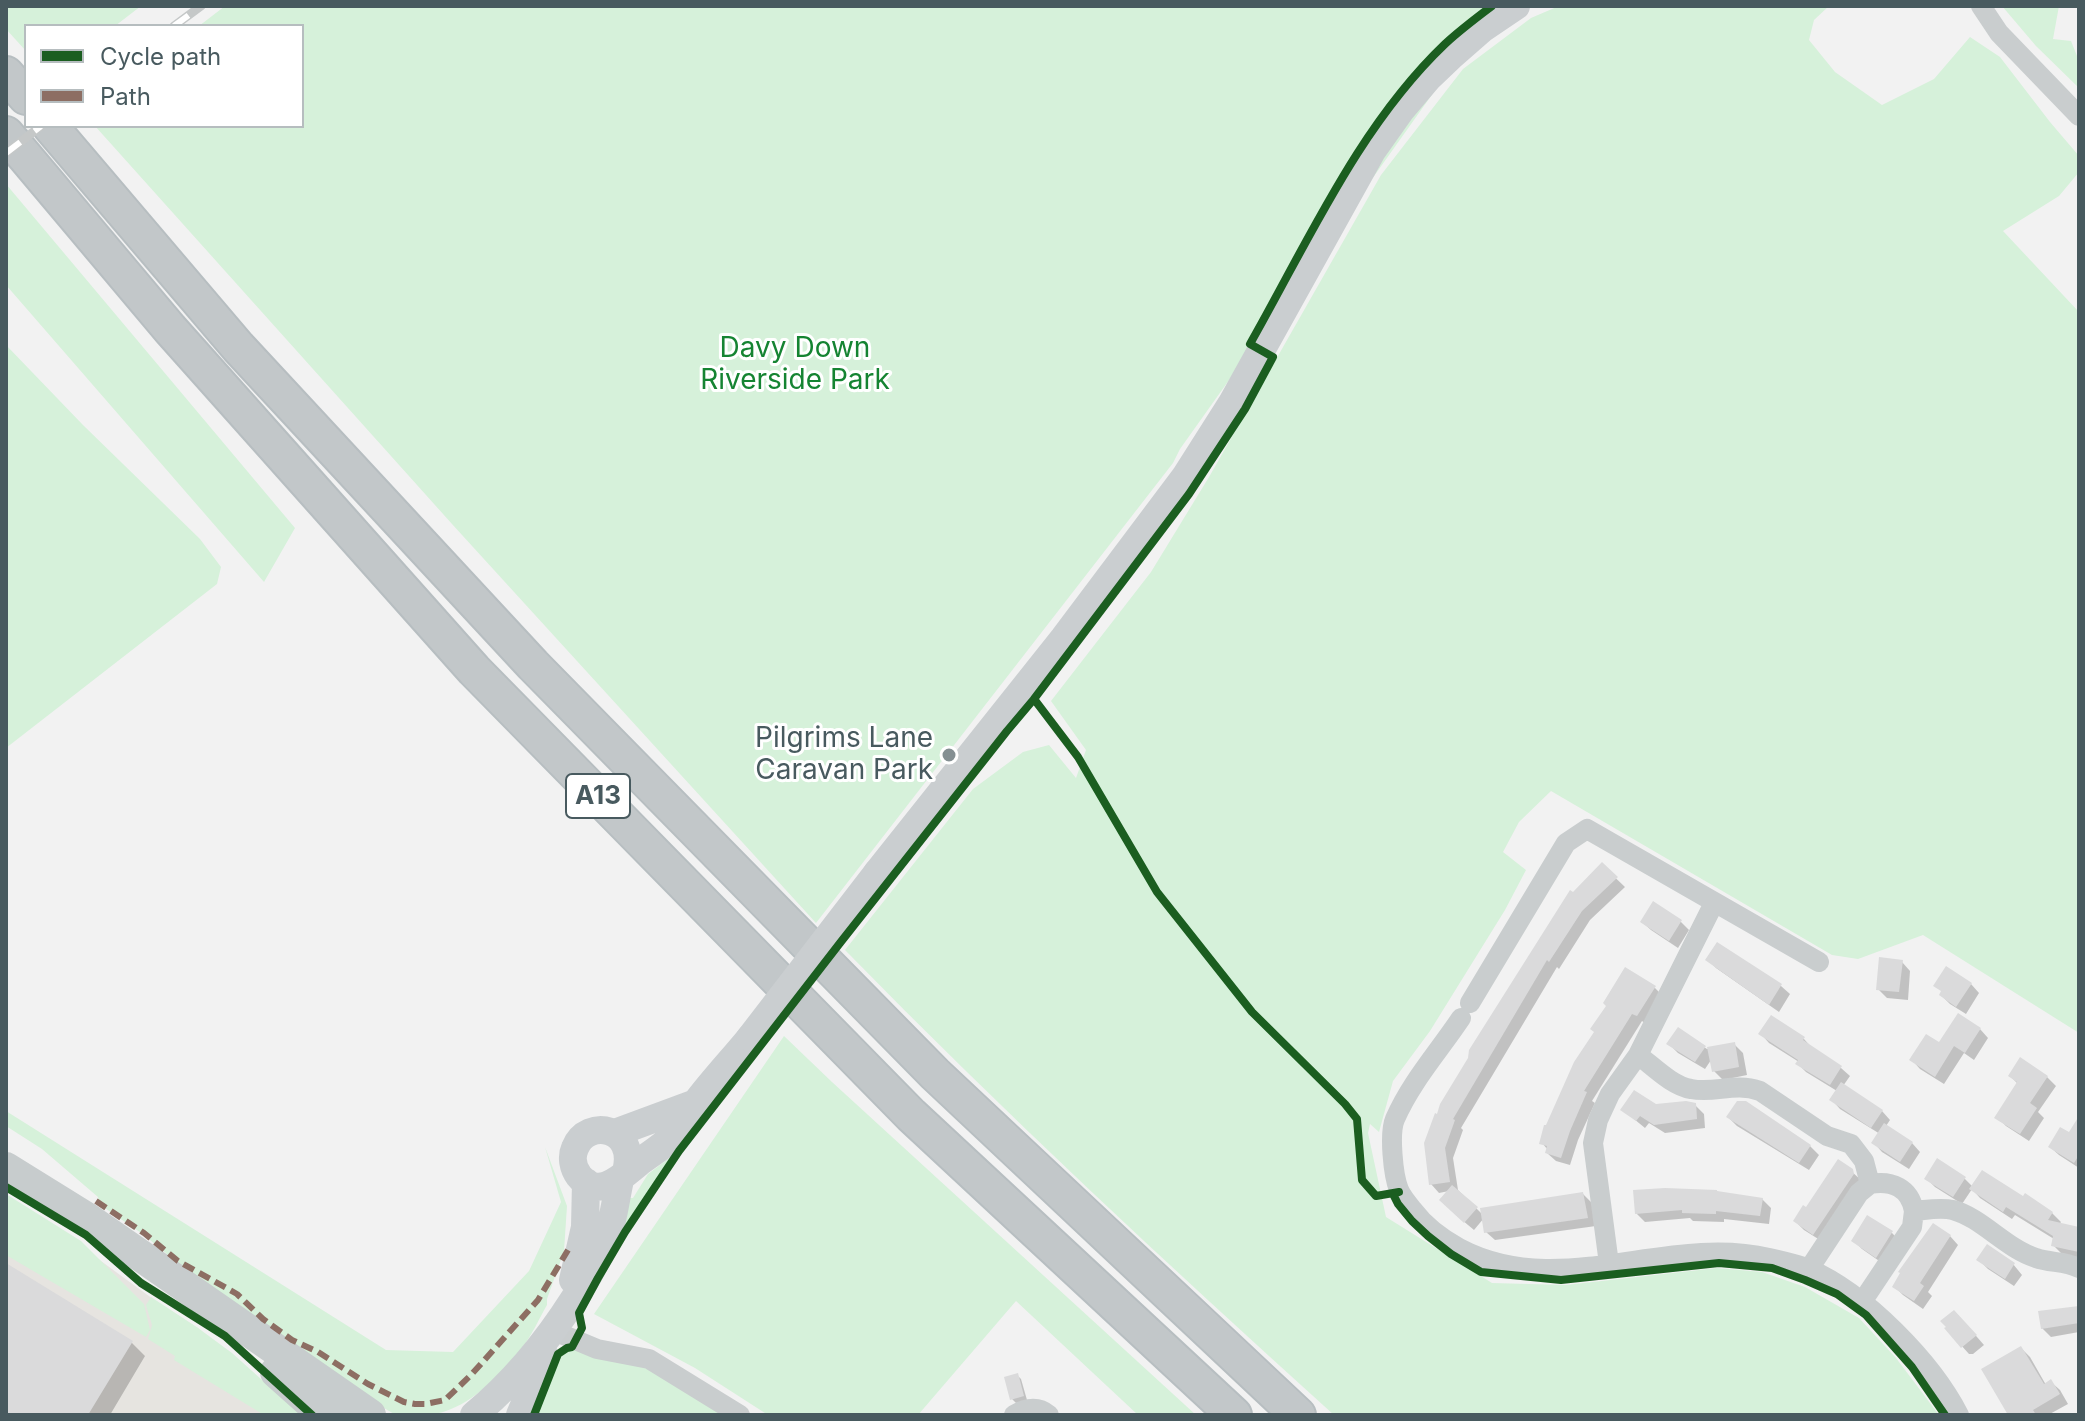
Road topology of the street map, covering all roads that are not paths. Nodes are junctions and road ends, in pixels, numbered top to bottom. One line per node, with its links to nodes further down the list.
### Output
1 (1516, 6): 11 (main road, bridge)
2 (1981, 6): 5 (street)
3 (6, 74): 4 (highway)
4 (24, 95)
5 (2079, 116)
6 (52, 128): 32 (highway, A13)
7 (6, 134): 31 (highway, A13)
8 (1714, 903): 9 (street); 10 (street); 18 (street)
9 (1819, 962)
10 (1638, 1055): 16 (street); 18 (street)
11 (696, 1103): 12 (main road); 14 (main road)
12 (615, 1133): 14 (main road); 15 (main road)
13 (6, 1168): 21 (main road)
14 (623, 1176): 15 (main road); 23 (main road)
15 (586, 1182): 23 (main road)
16 (1870, 1184): 17 (street); 20 (street)
17 (1914, 1211): 19 (street); 22 (street)
18 (1609, 1264): 20 (street)
19 (2079, 1268)
20 (1809, 1269): 22 (street)
21 (177, 1282): 24 (main road); 25 (main road)
22 (1862, 1302): 33 (street)
23 (554, 1331): 26 (main road); 27 (main road); 28 (street)
24 (324, 1415)
25 (370, 1415)
26 (474, 1415)
27 (520, 1415)
28 (740, 1415)
29 (1014, 1415): 30 (street)
30 (1049, 1415)
31 (1234, 1415)
32 (1298, 1415)
33 (1959, 1415)

